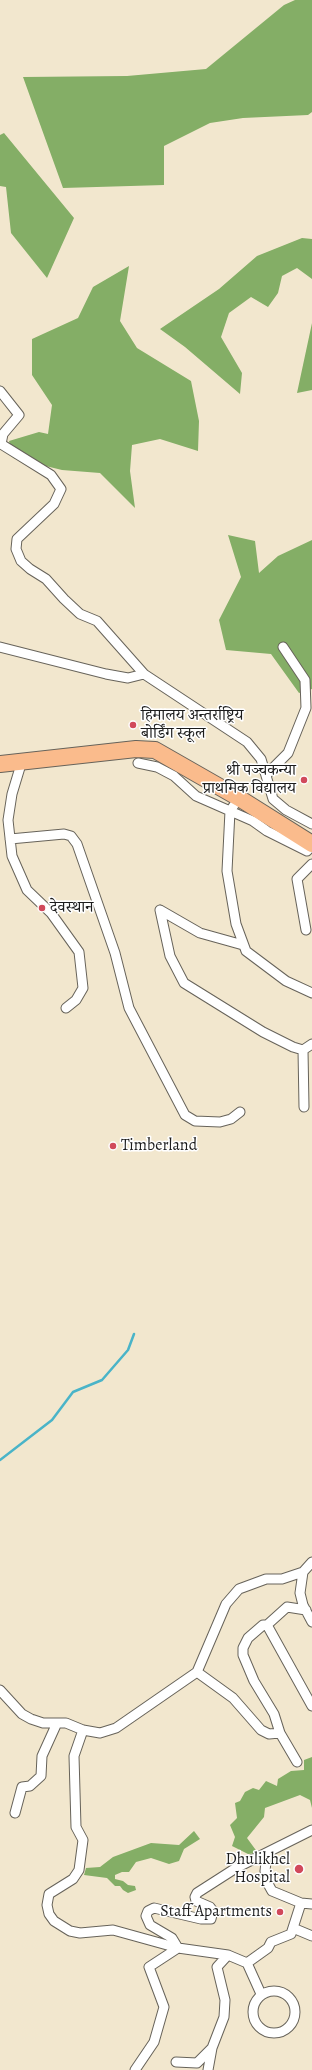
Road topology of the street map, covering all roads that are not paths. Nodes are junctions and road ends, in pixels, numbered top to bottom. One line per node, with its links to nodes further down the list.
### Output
1 (0, 391): 2 (street)
2 (0, 444): 5 (street)
3 (0, 647): 5 (street)
4 (283, 647): 9 (street)
5 (144, 674): 9 (street)
6 (22, 761): 8 (highway); 10 (highway); 12 (street)
7 (138, 763): 10 (street)
8 (0, 764)
9 (267, 774): 11 (street)
10 (235, 804): 13 (highway); 16 (street)
11 (312, 824)
12 (10, 839): 18 (street); 22 (street)
13 (311, 849)
14 (312, 864): 15 (street)
15 (306, 930)
16 (243, 945): 17 (street); 20 (street)
17 (312, 993)
18 (66, 1008)
19 (312, 1044): 20 (street)
20 (303, 1050): 21 (street)
21 (304, 1107)
22 (240, 1112)
23 (311, 1564): 24 (street)
24 (303, 1572): 25 (street); 28 (street)
25 (306, 1610): 26 (street); 27 (street)
26 (312, 1622)
27 (267, 1625): 30 (street); 33 (street)
28 (197, 1672): 32 (street); 33 (street)
29 (0, 1690): 31 (street)
30 (312, 1706)
31 (57, 1723): 32 (street); 35 (street)
32 (83, 1730): 42 (street)
33 (280, 1733): 34 (street)
34 (297, 1762)
35 (15, 1813)
36 (312, 1830): 37 (street)
37 (267, 1854): 38 (street); 42 (street)
38 (301, 1903): 39 (street); 40 (street)
39 (312, 1904)
40 (293, 1928): 41 (street); 44 (street)
41 (312, 1936)
42 (178, 1948): 43 (street); 48 (street)
43 (228, 1955): 44 (street); 46 (street)
44 (247, 1963): 45 (street)
45 (261, 1994): 45 (street)
46 (212, 2048): 47 (street); 49 (street)
47 (176, 2062)
48 (135, 2070)
49 (208, 2070)

